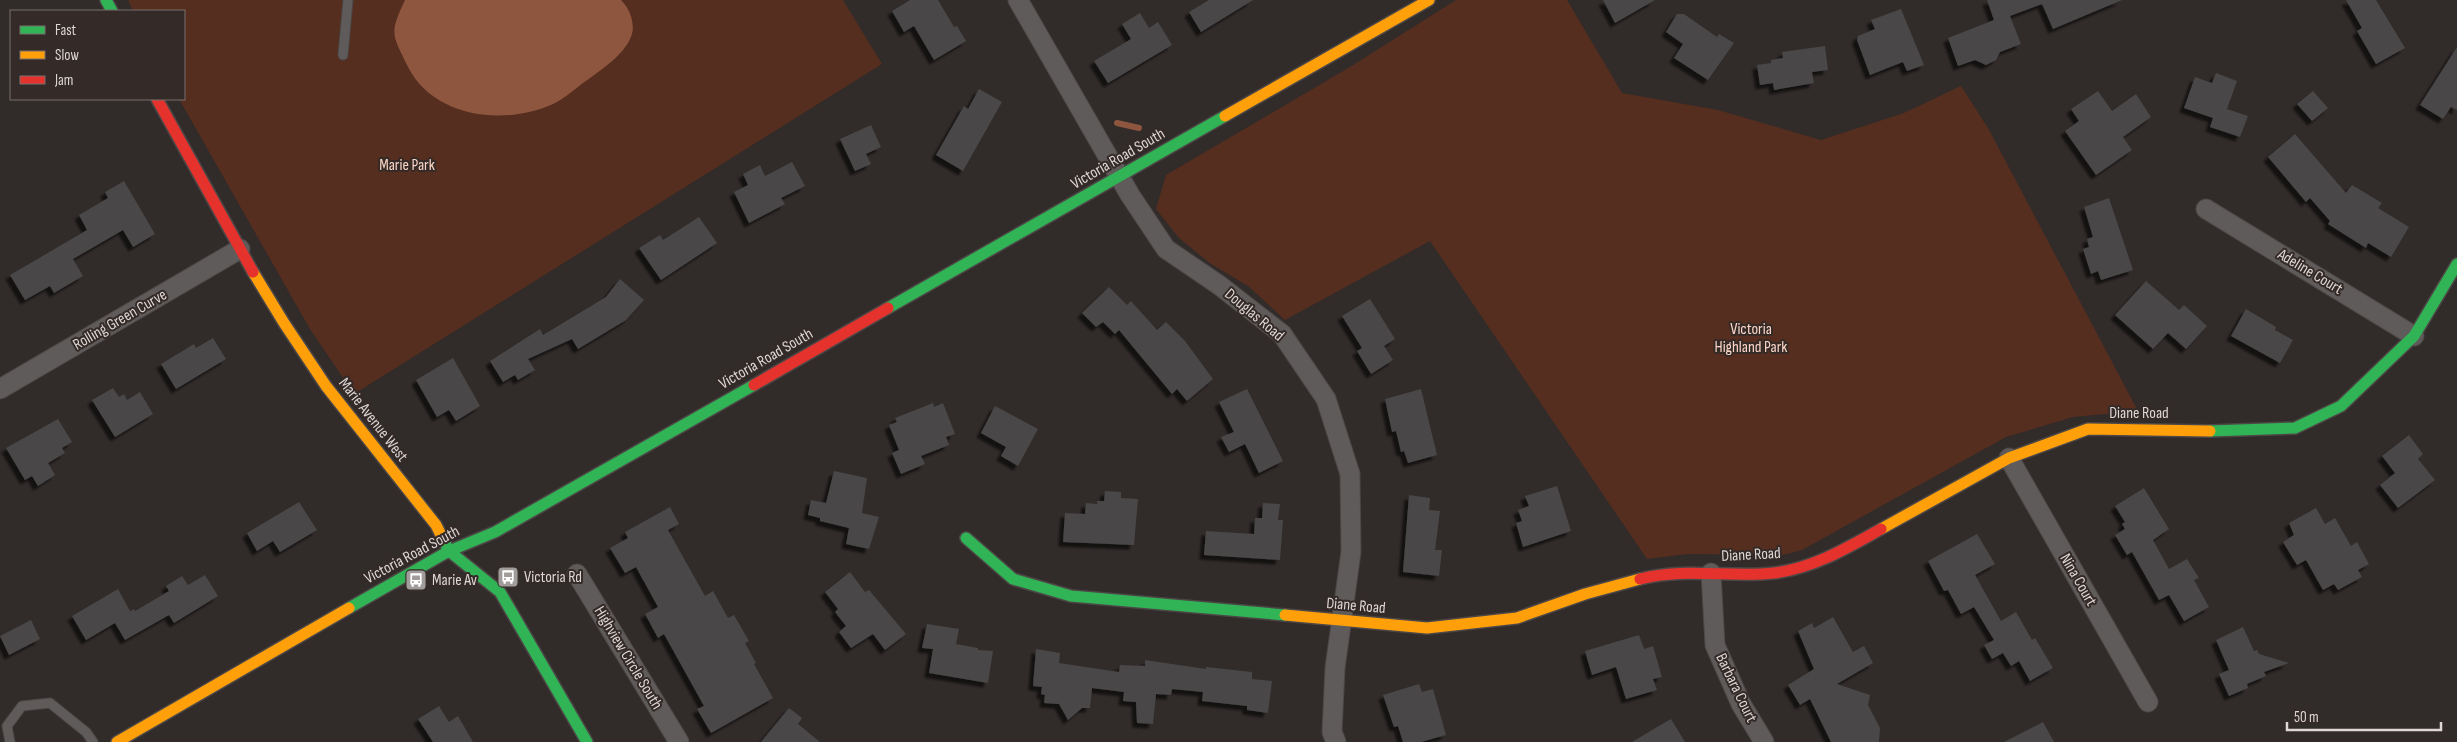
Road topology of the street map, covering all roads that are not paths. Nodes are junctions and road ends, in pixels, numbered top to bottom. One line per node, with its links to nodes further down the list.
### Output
1 (348, 0): 4 (lane)
2 (1018, 0): 6 (street, Douglas Road)
3 (1429, 0): 6 (street, Victoria Road South)
4 (343, 55)
5 (158, 100): 8 (street, Marie Avenue West)
6 (1119, 177): 14 (street, Victoria Road South); 17 (street, Douglas Road)
7 (2206, 209): 10 (street, Adeline Court)
8 (240, 249): 11 (street, Rolling Green Curve); 14 (street, Marie Avenue West)
9 (2457, 264): 10 (street, Diane Road)
10 (2414, 336): 12 (street, Diane Road)
11 (0, 390)
12 (2008, 458): 15 (street, Diane Road); 18 (street, Nina Court)
13 (966, 538): 17 (street, Diane Road)
14 (449, 551): 21 (street, Victoria Road South); 22 (street, Marie Avenue West)
15 (1711, 573): 17 (street, Diane Road); 25 (street, Barbara Court)
16 (577, 574): 23 (street, Highview Circle South)
17 (1341, 621): 24 (street, Douglas Road)
18 (2148, 702)
19 (10, 742): 20 (lane)
20 (94, 742)
21 (117, 742)
22 (587, 742)
23 (679, 742)
24 (1336, 742)
25 (1764, 742)

